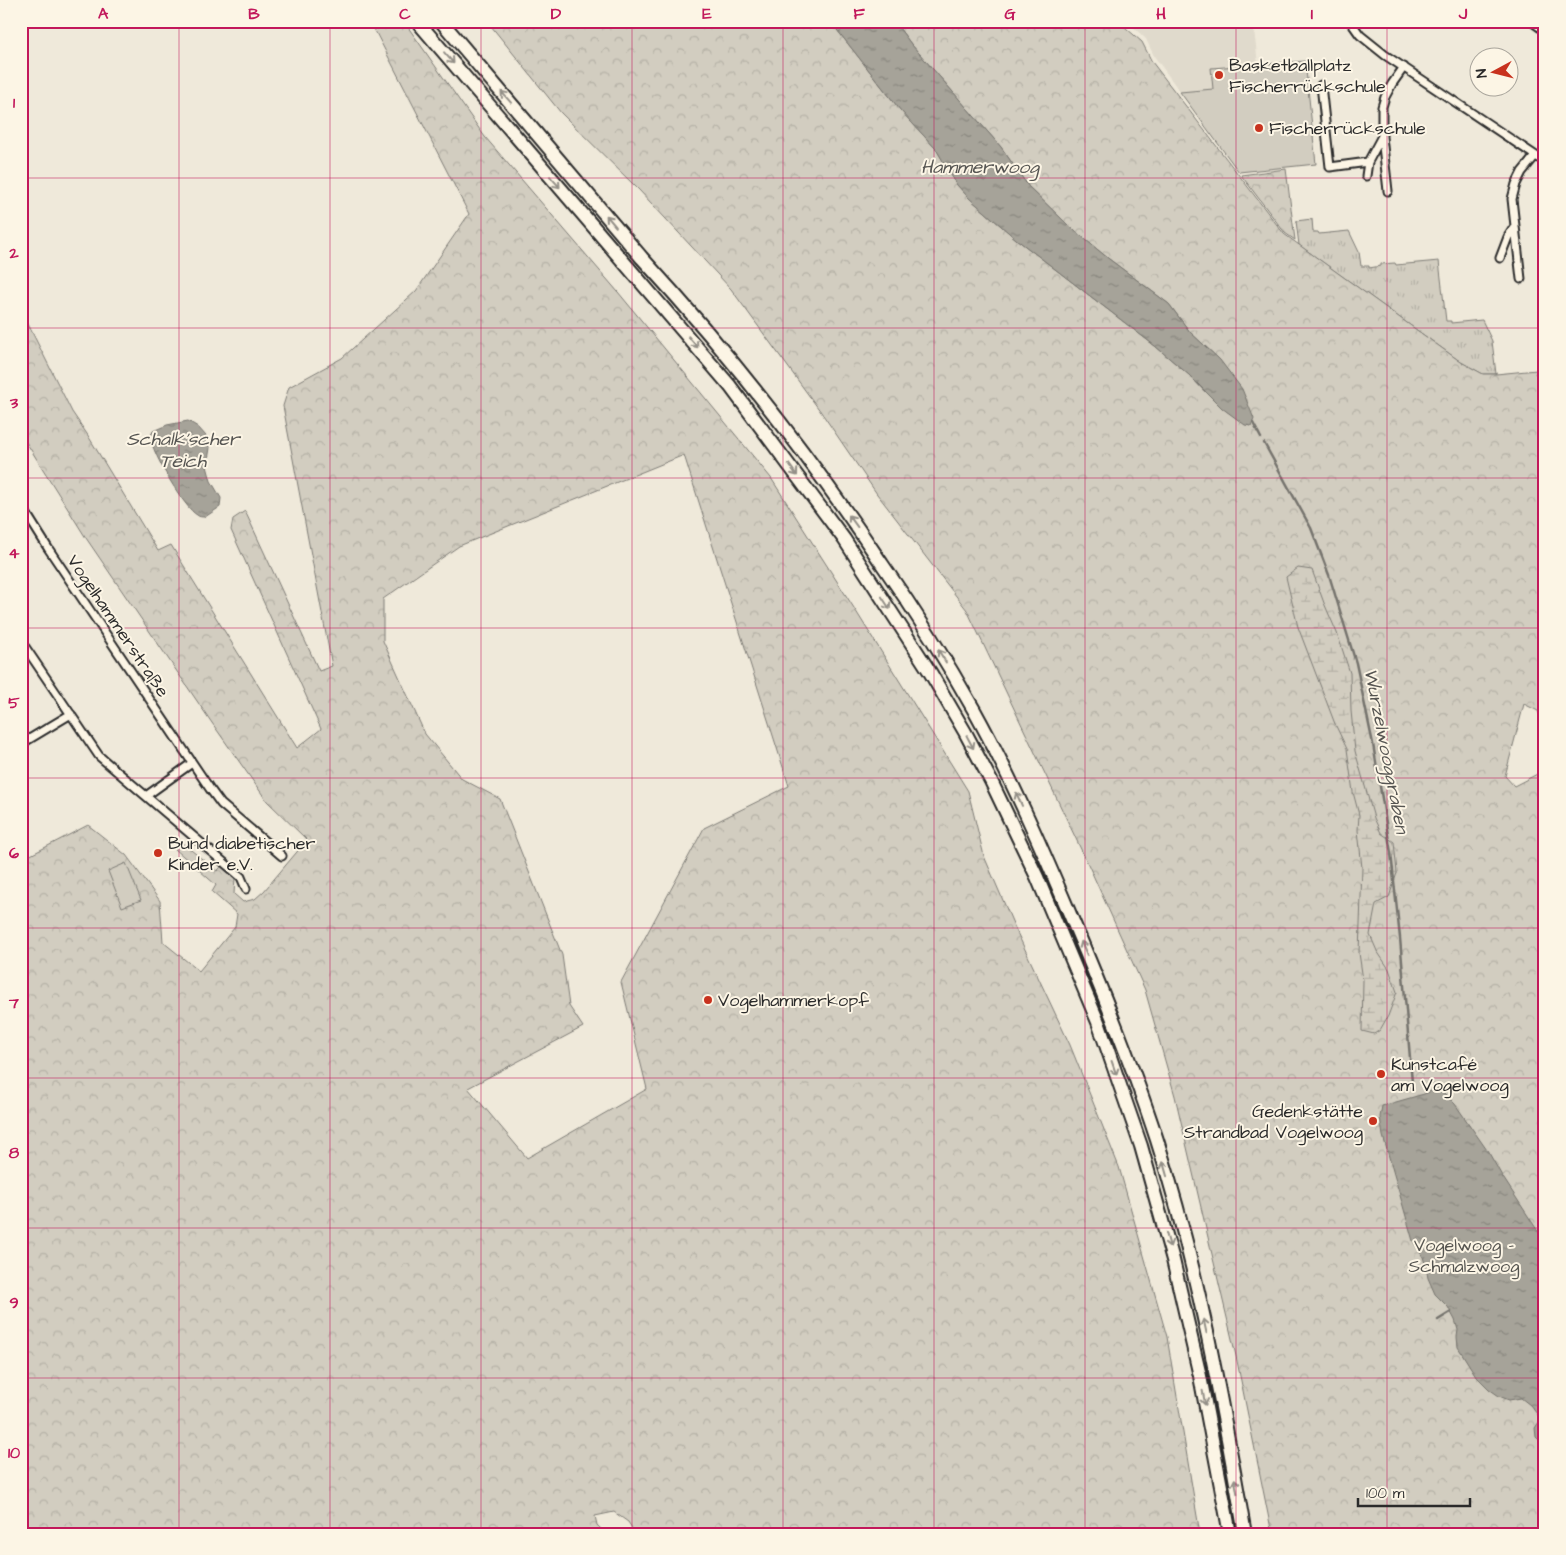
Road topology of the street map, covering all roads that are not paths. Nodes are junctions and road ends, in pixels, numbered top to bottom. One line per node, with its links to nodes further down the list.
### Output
1 (417, 21): 25 (highway, one-way to 25)
2 (441, 21): 26 (highway, one-way to 2)
3 (1350, 21): 6 (street)
4 (1531, 21): 5 (street)
5 (1545, 31)
6 (1404, 67): 8 (street); 9 (street)
7 (1321, 85): 10 (street)
8 (1382, 136): 10 (street); 13 (street)
9 (1535, 156): 11 (street); 14 (street)
10 (1368, 162): 12 (street)
11 (1545, 162)
12 (1366, 176)
13 (1388, 191)
14 (1515, 226): 15 (street); 16 (street)
15 (1500, 258)
16 (1520, 278)
17 (21, 506): 21 (street, Vogelhammerstraße)
18 (21, 641): 19 (street)
19 (71, 714): 20 (street); 22 (street)
20 (21, 744)
21 (192, 763): 22 (street); 23 (street, Vogelhammerstraße)
22 (146, 796): 24 (street)
23 (282, 856)
24 (246, 889)
25 (1230, 1534)
26 (1245, 1534)

